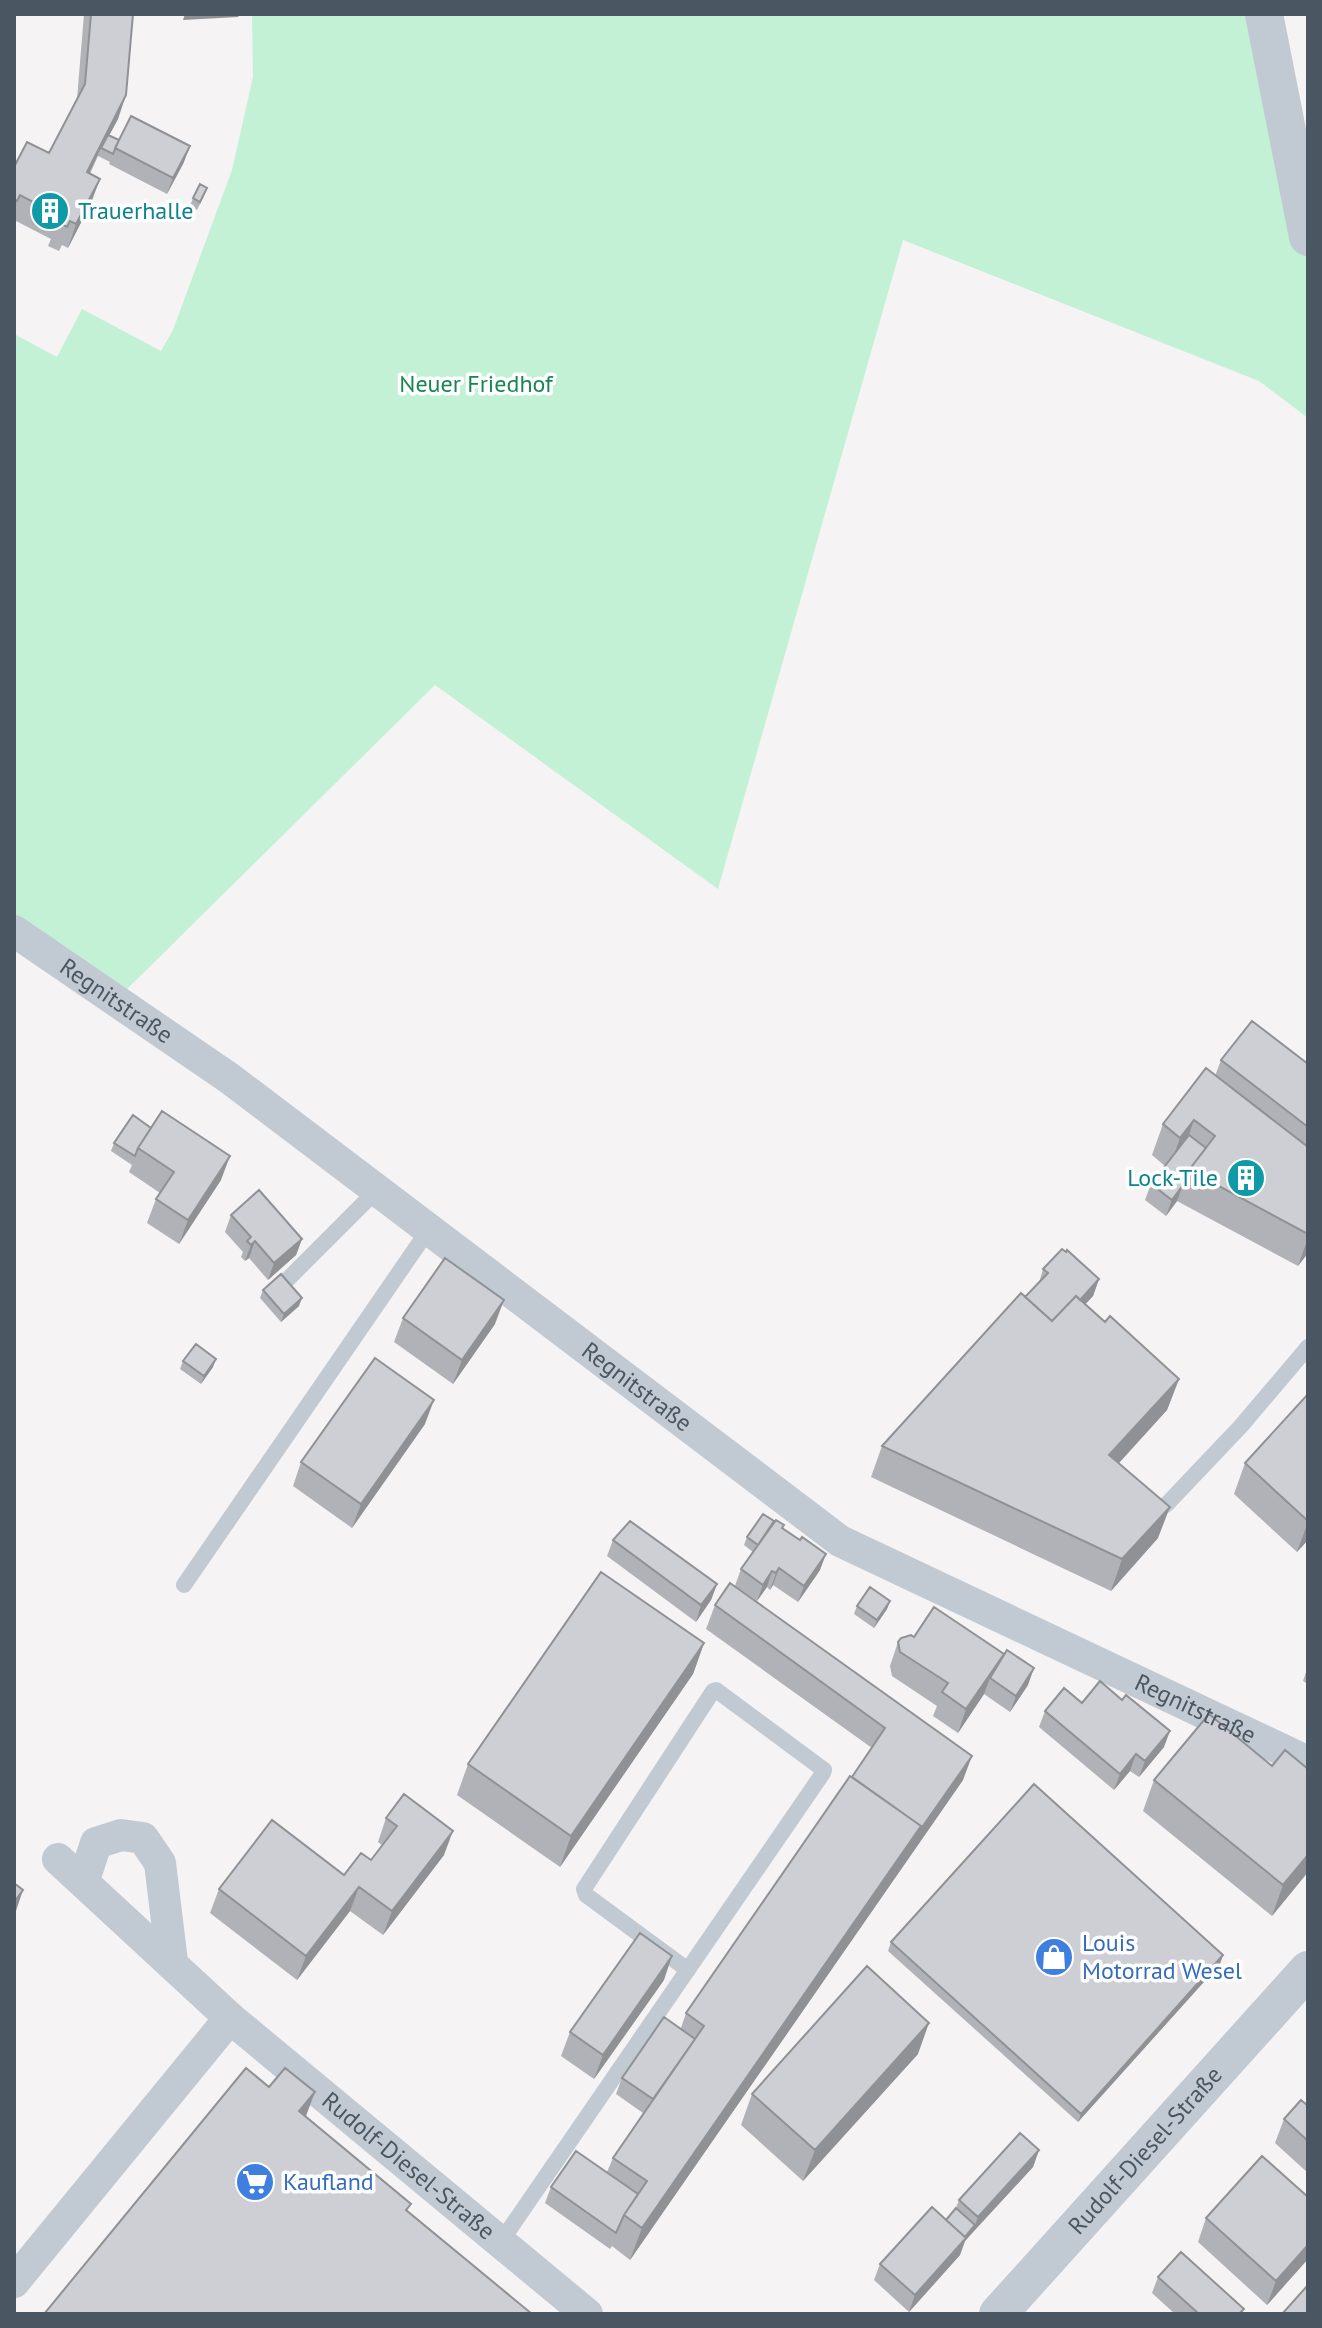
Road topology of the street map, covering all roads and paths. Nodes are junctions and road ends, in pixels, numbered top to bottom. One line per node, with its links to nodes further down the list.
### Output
1 (1264, 14): 2 (street)
2 (1308, 237)
3 (14, 931): 4 (street, Regnitstraße)
4 (377, 1190): 5 (street, Regnitstraße); 6 (lane)
5 (429, 1229): 9 (lane); 10 (street, Regnitstraße)
6 (288, 1279)
7 (1308, 1347): 8 (lane)
8 (1166, 1505)
9 (184, 1585)
10 (1308, 1762)
11 (58, 1859): 12 (street, Rudolf-Diesel-Straße)
12 (84, 1880): 13 (street, Rudolf-Diesel-Straße); 13 (street)
13 (172, 1962): 16 (street, Rudolf-Diesel-Straße)
14 (688, 1970): 14 (lane); 17 (lane)
15 (1303, 1986): 20 (street, Rudolf-Diesel-Straße)
16 (230, 2018): 17 (street, Rudolf-Diesel-Straße); 18 (street)
17 (500, 2243): 19 (street, Rudolf-Diesel-Straße)
18 (14, 2282)
19 (587, 2314)
20 (998, 2314)

